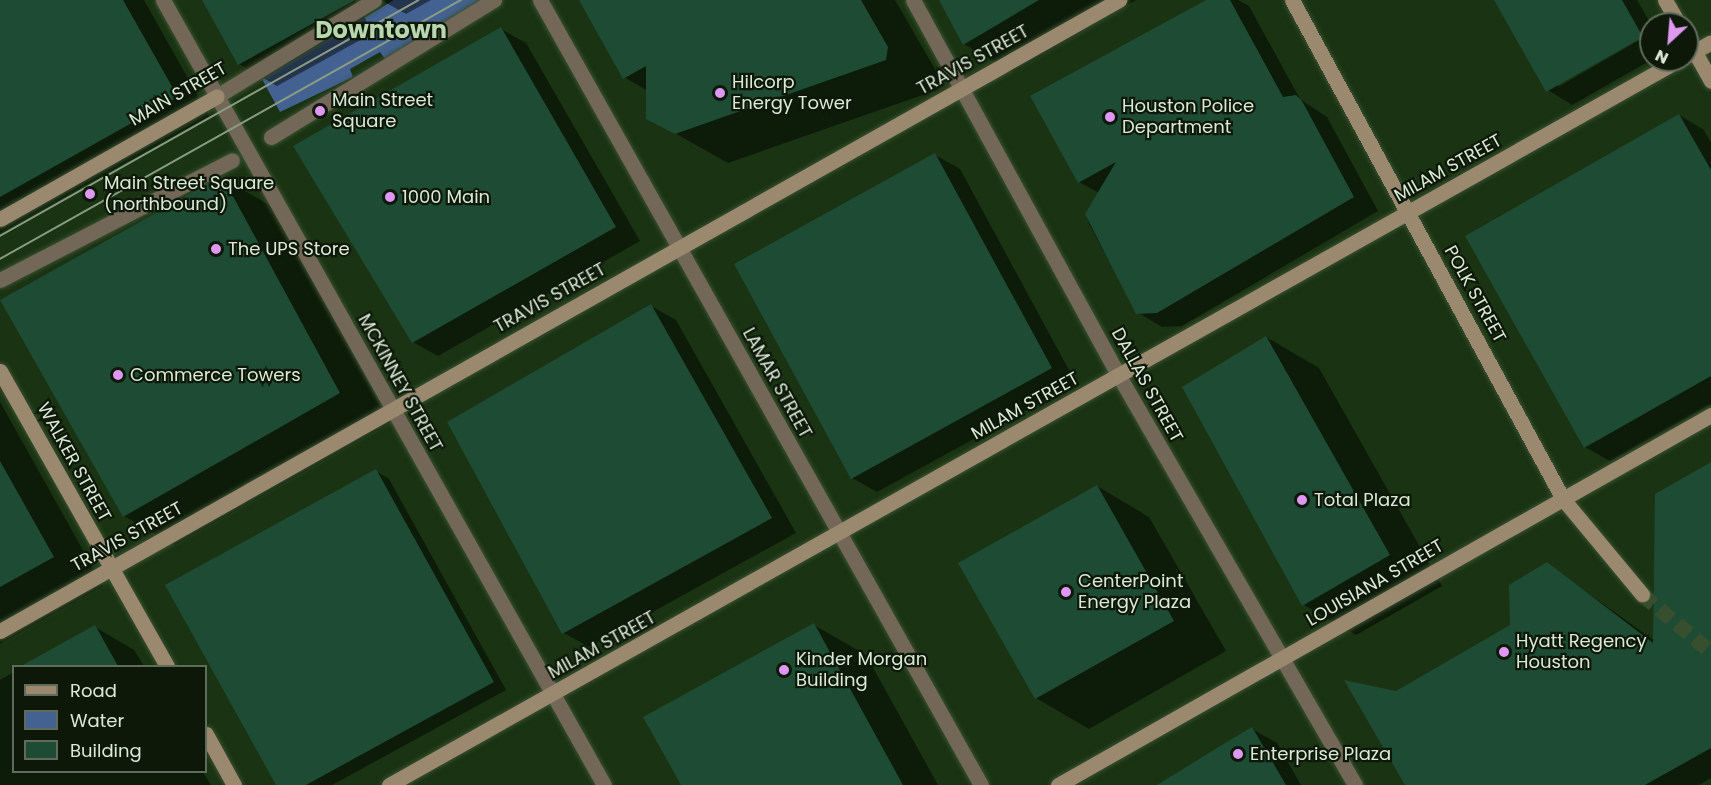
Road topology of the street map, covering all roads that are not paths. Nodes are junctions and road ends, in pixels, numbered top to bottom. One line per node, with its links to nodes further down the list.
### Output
1 (163, 0): 12 (street, MCKINNEY STREET)
2 (374, 0): 12 (street, MAIN STREET)
3 (494, 0): 13 (street)
4 (540, 0): 17 (street, LAMAR STREET)
5 (913, 0): 11 (street, DALLAS STREET)
6 (1119, 0): 11 (main road, TRAVIS STREET)
7 (1292, 0): 15 (main road, POLK STREET)
8 (1699, 63): 10 (main road)
9 (1658, 72): 15 (main road, MILAM STREET)
10 (1711, 81)
11 (962, 88): 17 (main road, TRAVIS STREET); 20 (street, DALLAS STREET)
12 (217, 96): 16 (main road, MAIN STREET); 21 (street, MCKINNEY STREET)
13 (271, 137)
14 (232, 160): 18 (street)
15 (1408, 213): 20 (main road, MILAM STREET); 23 (main road, POLK STREET)
16 (0, 219)
17 (679, 248): 21 (main road, TRAVIS STREET); 24 (street, LAMAR STREET)
18 (0, 280)
19 (0, 371): 25 (main road, WALKER STREET)
20 (1119, 376): 24 (main road, MILAM STREET); 28 (street, DALLAS STREET)
21 (393, 409): 25 (main road, TRAVIS STREET); 30 (street, MCKINNEY STREET)
22 (1711, 415): 23 (main road, LOUISIANA STREET)
23 (1563, 499): 26 (main road, POLK STREET); 28 (main road, LOUISIANA STREET)
24 (840, 533): 30 (main road, MILAM STREET); 35 (street, LAMAR STREET)
25 (111, 568): 27 (main road, TRAVIS STREET); 29 (main road, WALKER STREET)
26 (1642, 594)
27 (0, 631)
28 (1282, 659): 36 (main road, LOUISIANA STREET); 37 (street, DALLAS STREET)
29 (166, 665)
30 (554, 695): 33 (main road, MILAM STREET); 34 (street, MCKINNEY STREET)
31 (207, 736): 32 (main road)
32 (234, 785)
33 (389, 785)
34 (604, 785)
35 (981, 785)
36 (1058, 785)
37 (1355, 785)

